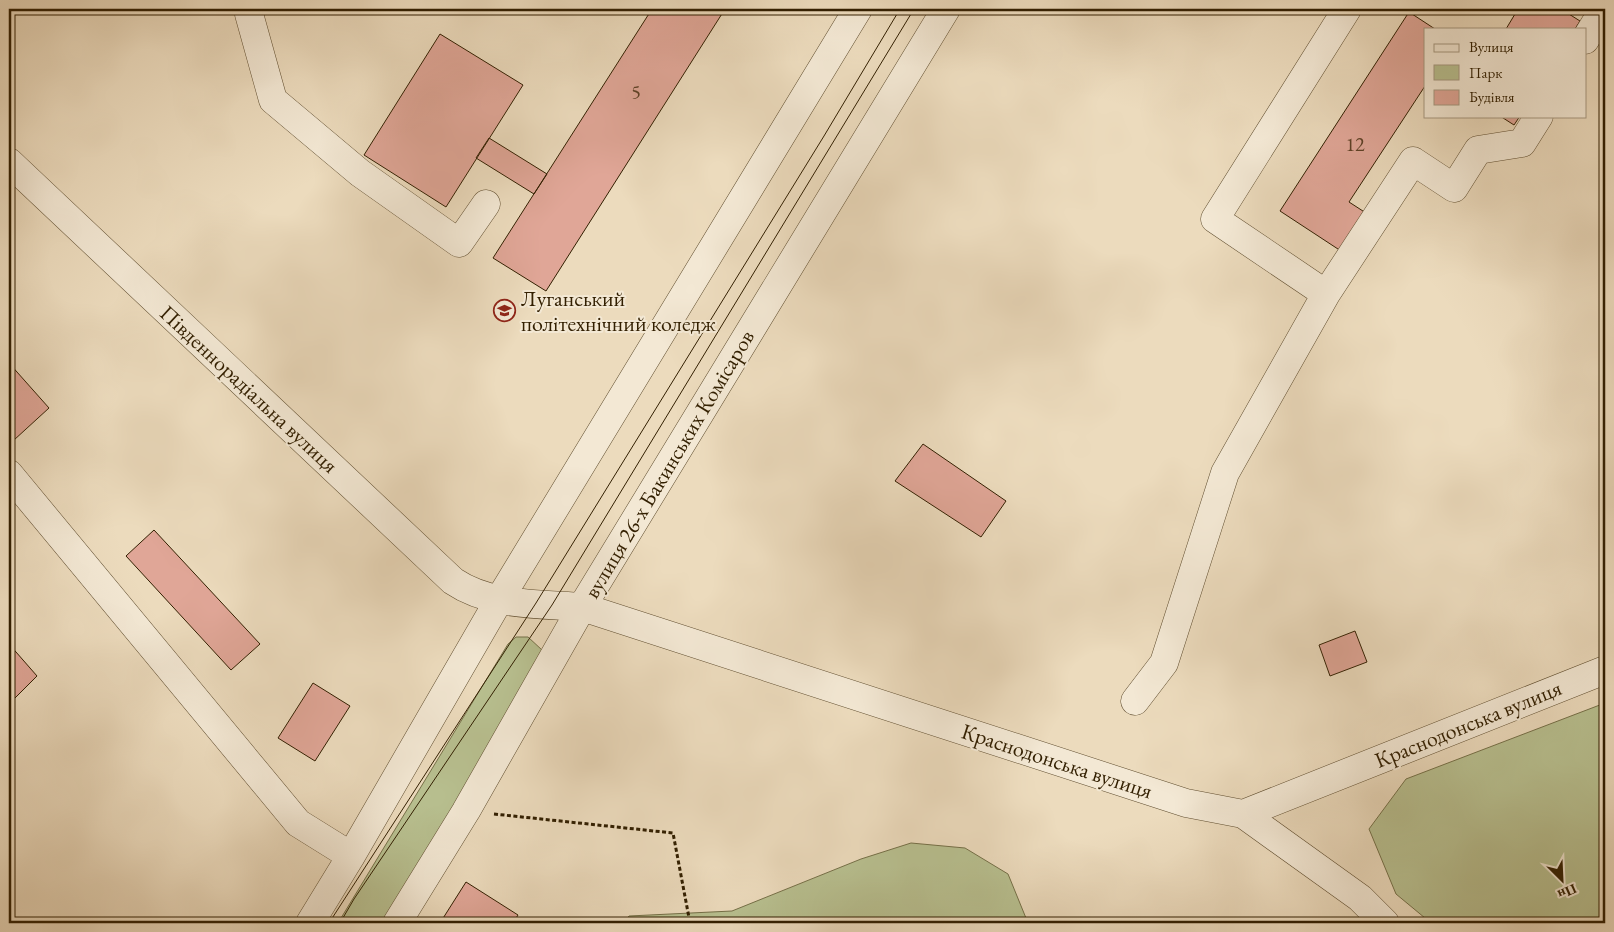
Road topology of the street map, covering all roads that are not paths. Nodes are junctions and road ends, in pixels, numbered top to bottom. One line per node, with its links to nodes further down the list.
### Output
1 (252, 9): 9 (street)
2 (858, 9): 12 (street)
3 (946, 9): 13 (street, вулиця 26-х Бакинських Комісаров)
4 (1346, 9): 10 (street)
5 (1604, 9): 6 (street)
6 (1586, 38)
7 (1538, 118): 10 (street)
8 (9, 162): 12 (street, Південнорадіальна вулиця)
9 (486, 204)
10 (1326, 294): 15 (street)
11 (9, 474): 17 (street)
12 (499, 600): 13 (street, Краснодонська вулиця); 17 (street)
13 (582, 607): 16 (street, Краснодонська вулиця); 19 (street, вулиця 26-х Бакинських Комісаров)
14 (1605, 670): 16 (street, Краснодонська вулиця)
15 (1135, 701)
16 (1243, 814): 20 (street)
17 (351, 856): 18 (street)
18 (310, 923)
19 (398, 923)
20 (1384, 923)

